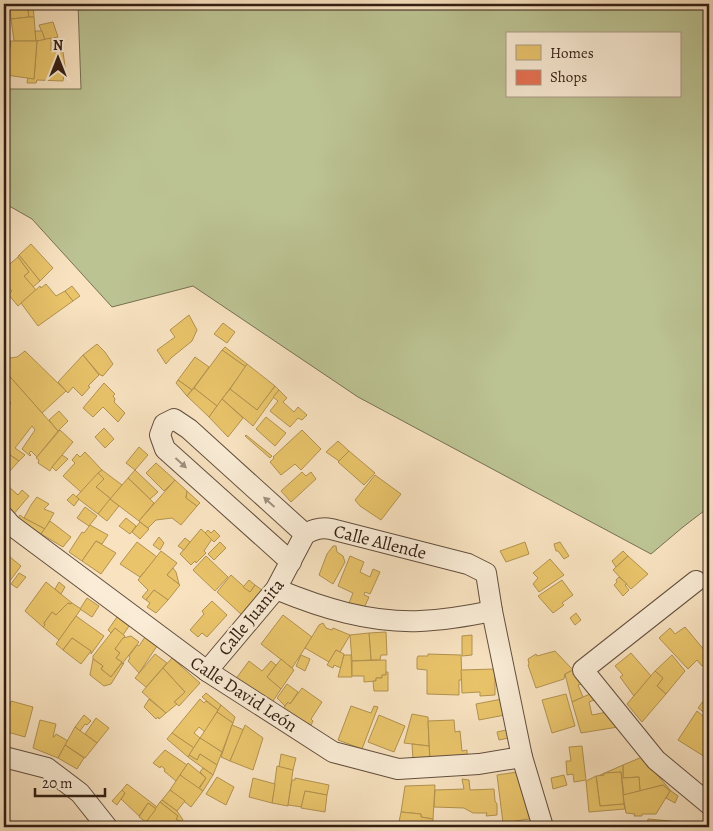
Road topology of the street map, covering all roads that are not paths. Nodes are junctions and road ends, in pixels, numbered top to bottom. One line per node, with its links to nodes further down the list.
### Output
1 (4, 517): 7 (street, Calle David León)
2 (305, 534): 3 (street, Calle Juanita); 3 (street, one-way to 3); 6 (street, Calle Allende)
3 (291, 562): 5 (street, Calle Juanita)
4 (696, 581): 10 (street)
5 (276, 589): 6 (street); 7 (street, Calle Juanita)
6 (492, 611): 9 (street, Calle Allende)
7 (207, 672): 9 (street, Calle David León)
8 (4, 757): 11 (street)
9 (522, 757): 12 (street, Calle Allende)
10 (709, 804)
11 (107, 827)
12 (543, 827)

